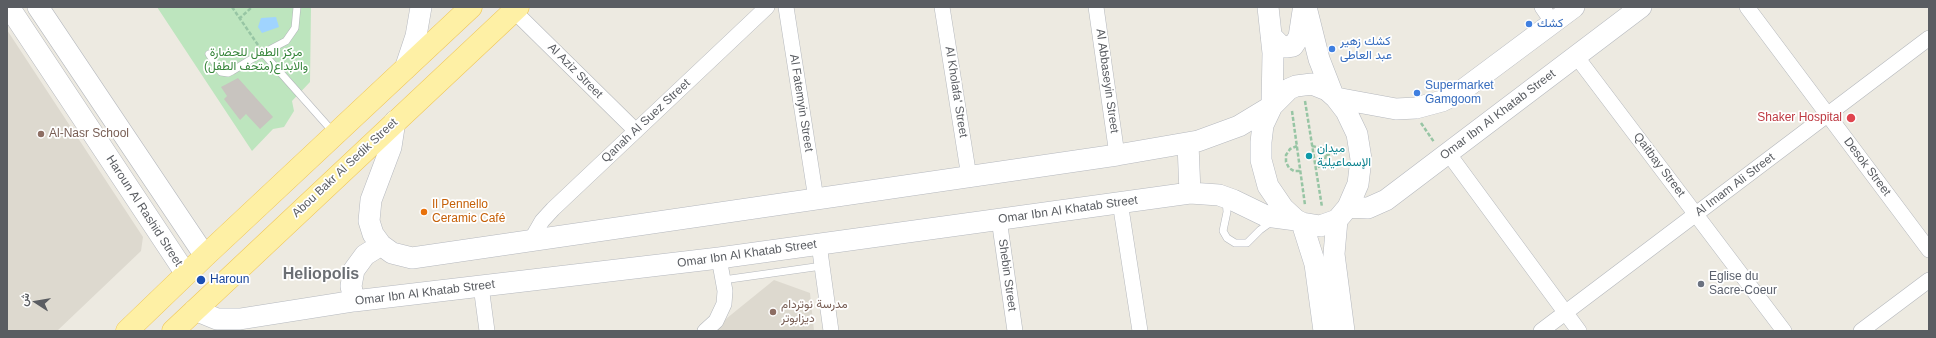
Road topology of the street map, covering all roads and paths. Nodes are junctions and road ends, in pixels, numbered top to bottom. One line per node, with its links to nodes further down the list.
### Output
1 (10, 7): 56 (street, Haroun Al Rashid Street)
2 (38, 7): 53 (street, Haroun Al Rashid Street)
3 (232, 7): 19 (path)
4 (252, 7): 19 (path)
5 (297, 7): 22 (lane)
6 (421, 7): 25 (street)
7 (471, 7): 25 (main road)
8 (767, 7): 32 (street, Qanah Al Suez Street)
9 (786, 7): 44 (street, Al Fatemyin Street)
10 (942, 7): 41 (street, Al Kholafa' Street)
11 (1096, 7): 37 (street, Al Abbaseyin Street)
12 (1268, 7): 20 (street)
13 (1304, 7): 20 (street); 27 (street)
14 (1574, 7): 18 (street)
15 (1641, 7): 24 (street, Omar Ibn Al Khatab Street)
16 (1747, 7): 30 (street, Desok Street)
17 (516, 9): 31 (main road, Abou Bakr Al Sedik Street); 32 (street, Al Aziz Street)
18 (1547, 15): 29 (street)
19 (239, 19): 22 (path)
20 (1272, 36): 28 (street)
21 (1929, 38): 30 (street, Al Imam Ali Street)
22 (264, 53): 23 (lane); 33 (lane)
23 (209, 54)
24 (1576, 56): 38 (street, Omar Ibn Al Khatab Street); 46 (street, Qaitbay Street)
25 (405, 69): 33 (main road)
26 (1296, 87): 27 (street); 28 (street); 35 (path); 36 (path)
27 (1334, 96): 29 (street); 48 (street)
28 (1272, 106): 34 (street); 48 (street)
29 (1412, 109): 38 (path)
30 (1828, 114): 46 (street, Al Imam Ali Street); 52 (street, Desok Street)
31 (395, 121): 51 (street); 61 (main road, Abou Bakr Al Sedik Street)
32 (636, 131): 49 (street, Qanah Al Suez Street)
33 (336, 134): 53 (main road)
34 (1188, 144): 37 (street); 42 (street)
35 (1297, 146): 40 (path); 40 (path)
36 (1312, 146): 39 (path); 39 (path)
37 (1117, 155): 41 (street)
38 (1446, 155): 48 (street, Omar Ibn Al Khatab Street); 62 (street)
39 (1316, 168): 48 (path)
40 (1300, 171): 48 (path)
41 (969, 177): 44 (street)
42 (1190, 193): 43 (street, Omar Ibn Al Khatab Street); 45 (street, Omar Ibn Al Khatab Street)
43 (1226, 198): 48 (street, Omar Ibn Al Khatab Street); 48 (lane)
44 (816, 199): 49 (street)
45 (1120, 202): 47 (street, Omar Ibn Al Khatab Street); 69 (street)
46 (1696, 214): 62 (street, Al Imam Ali Street); 74 (street, Qaitbay Street)
47 (999, 220): 50 (street, Omar Ibn Al Khatab Street); 68 (street, Shebin Street)
48 (1314, 220): 70 (street); 71 (street)
49 (531, 240): 51 (street)
50 (819, 244): 54 (street, Omar Ibn Al Khatab Street); 55 (street)
51 (381, 245): 60 (street)
52 (1929, 250)
53 (205, 256): 56 (main road)
54 (719, 258): 57 (street); 59 (street, Omar Ibn Al Khatab Street)
55 (822, 266): 57 (lane); 67 (street)
56 (186, 274): 63 (main road)
57 (723, 280): 66 (street)
58 (1929, 280): 75 (street)
59 (481, 286): 60 (street, Omar Ibn Al Khatab Street); 65 (street)
60 (354, 301): 61 (street, Omar Ibn Al Khatab Street)
61 (195, 310): 64 (main road, Abou Bakr Al Sedik Street)
62 (1566, 312): 72 (street, Al Imam Ali Street); 73 (street)
63 (127, 331)
64 (173, 331)
65 (487, 331)
66 (705, 331)
67 (831, 331)
68 (1014, 331)
69 (1140, 331)
70 (1324, 331)
71 (1344, 331)
72 (1541, 331)
73 (1579, 331)
74 (1784, 331)
75 (1861, 331)

